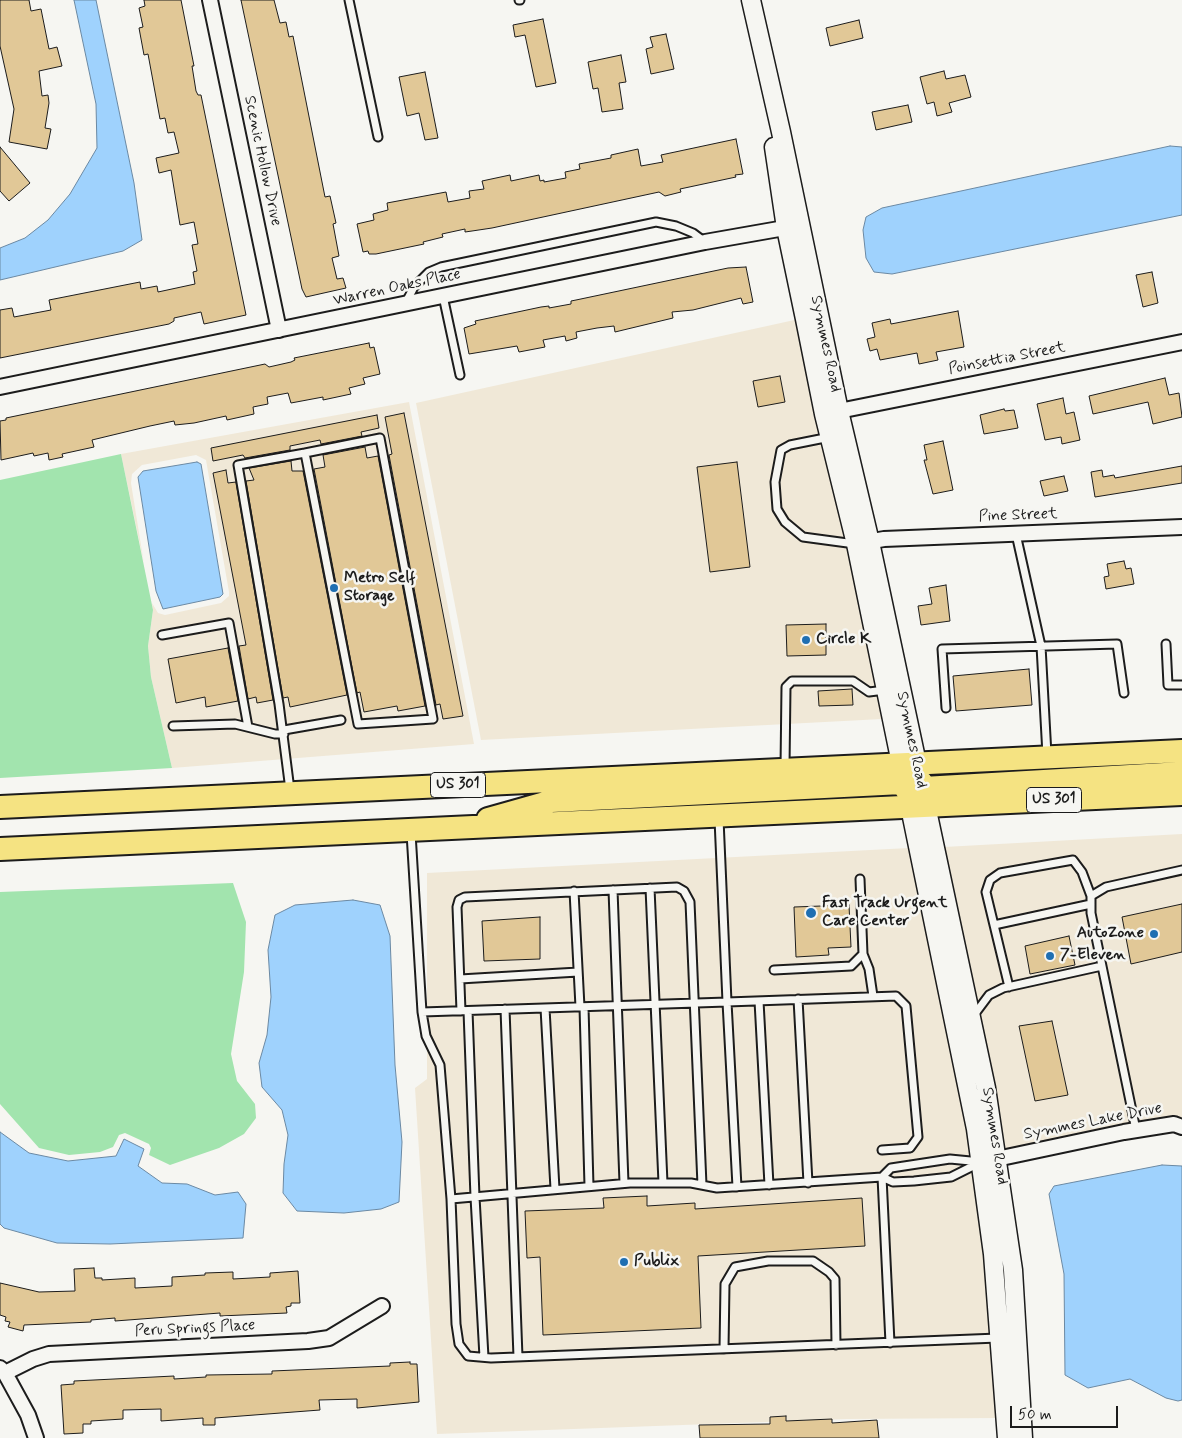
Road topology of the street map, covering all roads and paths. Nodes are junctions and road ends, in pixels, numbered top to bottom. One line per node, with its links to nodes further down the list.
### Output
1 (210, 0): 9 (street, Scenic Hollow Drive)
2 (349, 0): 4 (lane)
3 (751, 0): 5 (street, Symmes Road)
4 (378, 137)
5 (794, 226): 6 (street, Warren Oaks Place); 13 (street, Symmes Road); 14 (street, Symmes Road)
6 (705, 242): 7 (street, Warren Oaks Place); 8 (lane)
7 (443, 296): 8 (street, Warren Oaks Place); 11 (lane)
8 (405, 304): 9 (street, Warren Oaks Place)
9 (279, 330): 12 (street, Warren Oaks Place)
10 (1182, 342): 13 (street, Poinsettia Street)
11 (460, 375)
12 (0, 387)
13 (839, 411): 18 (street, Symmes Road)
14 (830, 437): 18 (street, Symmes Road); 18 (lane)
15 (305, 452): 15 (lane); 29 (lane)
16 (1182, 527): 17 (street, Pine Street)
17 (1016, 534): 18 (street, Pine Street); 21 (lane)
18 (863, 543): 23 (street, Symmes Road); 34 (street, Symmes Road)
19 (162, 635): 28 (lane)
20 (1166, 644): 22 (lane)
21 (1041, 646): 24 (lane); 25 (lane); 31 (lane)
22 (1182, 686)
23 (886, 690): 32 (lane); 34 (street, Symmes Road)
24 (1124, 693)
25 (946, 708)
26 (341, 720): 29 (lane)
27 (173, 726): 28 (lane)
28 (248, 727): 29 (lane)
29 (284, 732): 35 (lane)
30 (1182, 751): 31 (main road, US 301)
31 (1047, 758): 34 (main road, US 301)
32 (784, 770): 34 (main road, US 301); 35 (main road, US 301)
33 (1182, 773): 34 (main road)
34 (913, 785): 36 (main road, US 301); 38 (main road, US 301); 39 (main road); 67 (street, Symmes Road); 72 (street, Symmes Road)
35 (290, 793): 37 (main road, US 301)
36 (1182, 794)
37 (0, 807)
38 (718, 816): 39 (main road, US 301); 59 (lane)
39 (464, 828): 40 (main road, US 301)
40 (411, 831): 41 (main road, US 301); 66 (lane)
41 (0, 849)
42 (1182, 870): 47 (lane)
43 (860, 879): 49 (lane)
44 (650, 888): 45 (lane); 58 (lane); 60 (lane)
45 (613, 890): 46 (lane); 61 (lane)
46 (574, 892): 52 (lane); 53 (lane)
47 (1091, 900): 48 (lane); 48 (lane); 50 (lane)
48 (994, 925): 54 (lane)
49 (862, 954): 51 (lane); 55 (lane)
50 (1102, 966): 54 (lane); 69 (lane)
51 (774, 970)
52 (578, 972): 53 (lane); 62 (lane)
53 (460, 979): 65 (lane)
54 (1008, 987): 67 (lane)
55 (873, 996): 56 (lane); 70 (lane)
56 (798, 999): 57 (lane); 74 (lane)
57 (759, 1001): 59 (lane); 78 (lane)
58 (695, 1002): 59 (lane); 60 (lane); 77 (lane)
59 (727, 1002): 80 (lane)
60 (656, 1004): 61 (lane); 76 (lane)
61 (617, 1006): 62 (lane); 75 (lane)
62 (582, 1007): 63 (lane); 79 (lane)
63 (545, 1008): 64 (lane); 81 (lane)
64 (505, 1009): 65 (lane); 82 (lane)
65 (465, 1011): 66 (lane); 83 (lane)
66 (422, 1012): 84 (lane)
67 (972, 1018): 71 (street, Symmes Road)
68 (1182, 1127): 69 (street, Symmes Lake Drive)
69 (1136, 1130): 71 (street, Symmes Lake Drive)
70 (882, 1150)
71 (999, 1159): 72 (street, Symmes Lake Drive); 95 (street, Symmes Road)
72 (981, 1162): 73 (lane); 73 (lane); 86 (street, Symmes Road)
73 (882, 1177): 74 (lane); 87 (lane)
74 (808, 1182): 78 (lane)
75 (624, 1183): 76 (lane); 79 (lane)
76 (663, 1183): 77 (lane)
77 (702, 1185): 80 (lane)
78 (768, 1185): 80 (lane)
79 (589, 1186): 81 (lane)
80 (736, 1187)
81 (555, 1190): 82 (lane)
82 (512, 1193): 83 (lane); 91 (lane)
83 (475, 1197): 84 (lane); 90 (lane)
84 (452, 1199): 90 (lane)
85 (382, 1306): 92 (street, Peru Springs Place)
86 (1000, 1338): 87 (lane); 94 (street, Symmes Road)
87 (890, 1343): 88 (lane)
88 (836, 1345): 89 (lane); 89 (lane)
89 (724, 1349): 91 (lane)
90 (484, 1357): 91 (lane)
91 (518, 1357)
92 (2, 1371): 93 (street)
93 (36, 1438)
94 (1007, 1438)
95 (1023, 1438)

